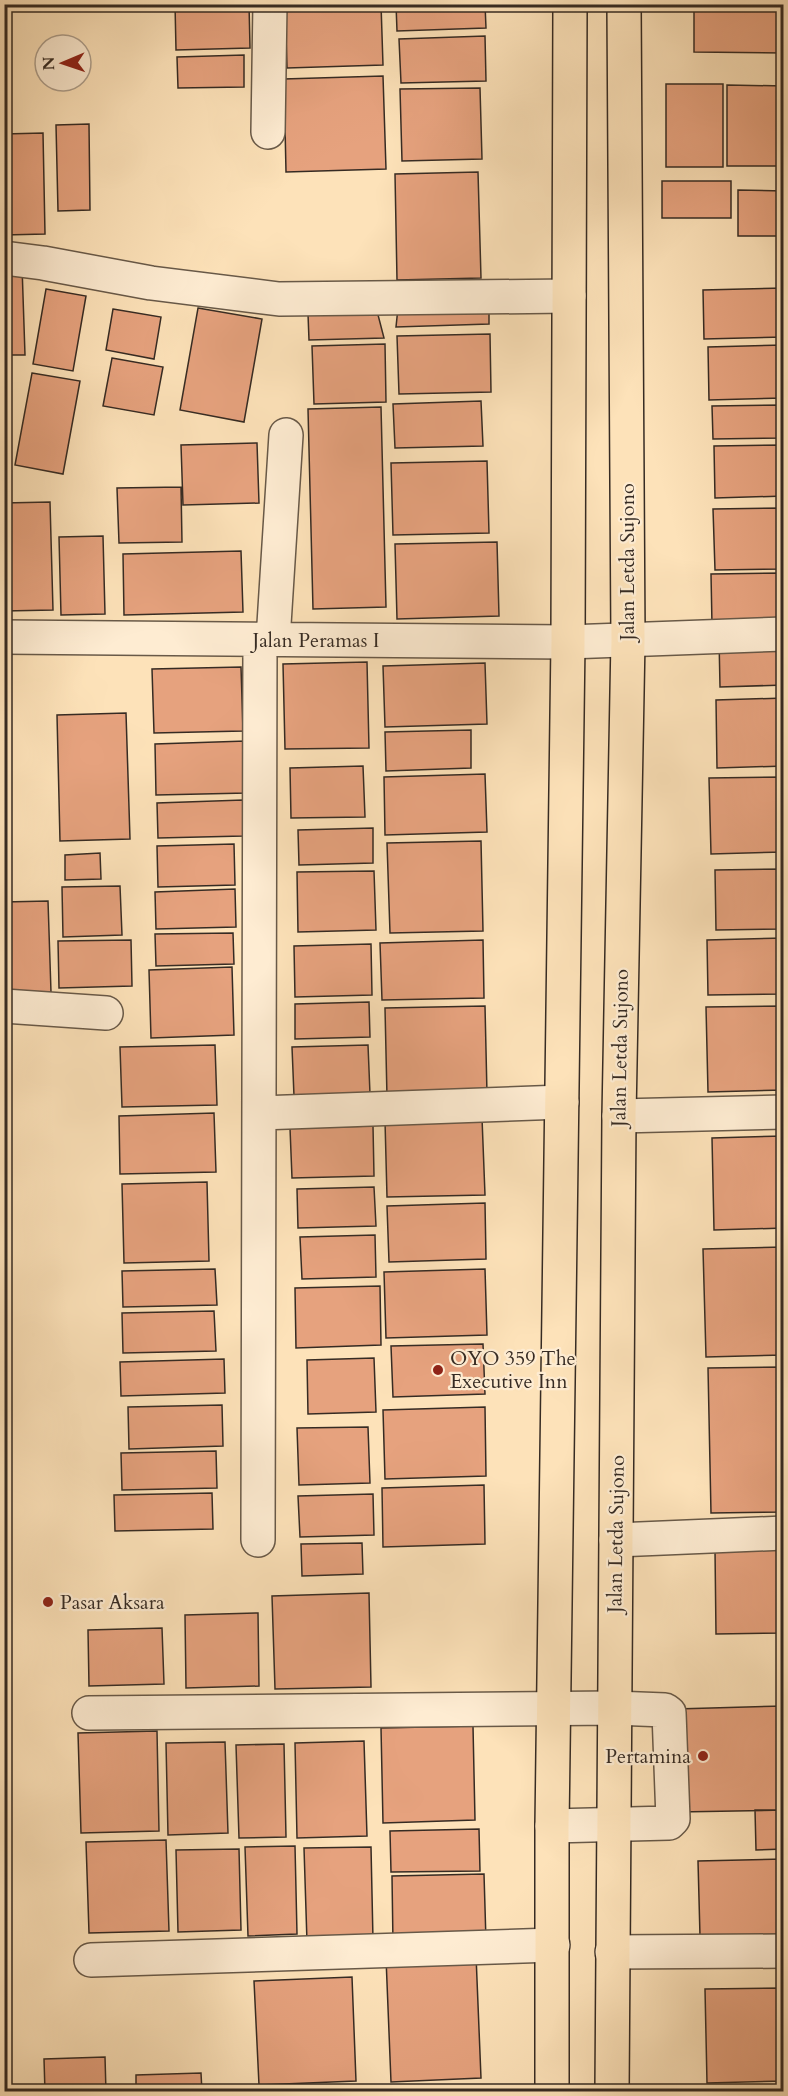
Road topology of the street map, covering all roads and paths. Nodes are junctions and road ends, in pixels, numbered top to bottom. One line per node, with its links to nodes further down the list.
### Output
1 (270, 4): 4 (street)
2 (570, 4): 6 (highway)
3 (624, 4): 11 (highway, Jalan Letda Sujono)
4 (268, 132)
5 (4, 258): 6 (street)
6 (569, 296): 12 (highway)
7 (286, 435): 10 (street)
8 (783, 634): 11 (street, Jalan Peramas I)
9 (4, 637): 10 (street, Jalan Peramas I)
10 (267, 640): 12 (street, Jalan Peramas I); 17 (street)
11 (628, 640): 12 (street, Jalan Peramas I); 18 (highway, Jalan Letda Sujono)
12 (568, 642): 15 (highway)
13 (4, 1006): 14 (street)
14 (106, 1013)
15 (562, 1102): 17 (street); 23 (highway)
16 (783, 1112): 18 (street)
17 (260, 1113): 20 (street)
18 (619, 1116): 21 (highway, Jalan Letda Sujono)
19 (783, 1533): 21 (street)
20 (258, 1540)
21 (616, 1540): 22 (highway, Jalan Letda Sujono)
22 (614, 1708): 23 (street); 25 (highway, Jalan Letda Sujono); 25 (street)
23 (554, 1709): 24 (street); 26 (highway)
24 (89, 1713)
25 (613, 1825): 26 (street); 29 (highway, Jalan Letda Sujono)
26 (552, 1826): 27 (highway)
27 (553, 1945): 30 (street); 31 (highway)
28 (783, 1951): 29 (street)
29 (612, 1952): 32 (highway, Jalan Letda Sujono)
30 (91, 1960)
31 (552, 2091)
32 (612, 2091)

